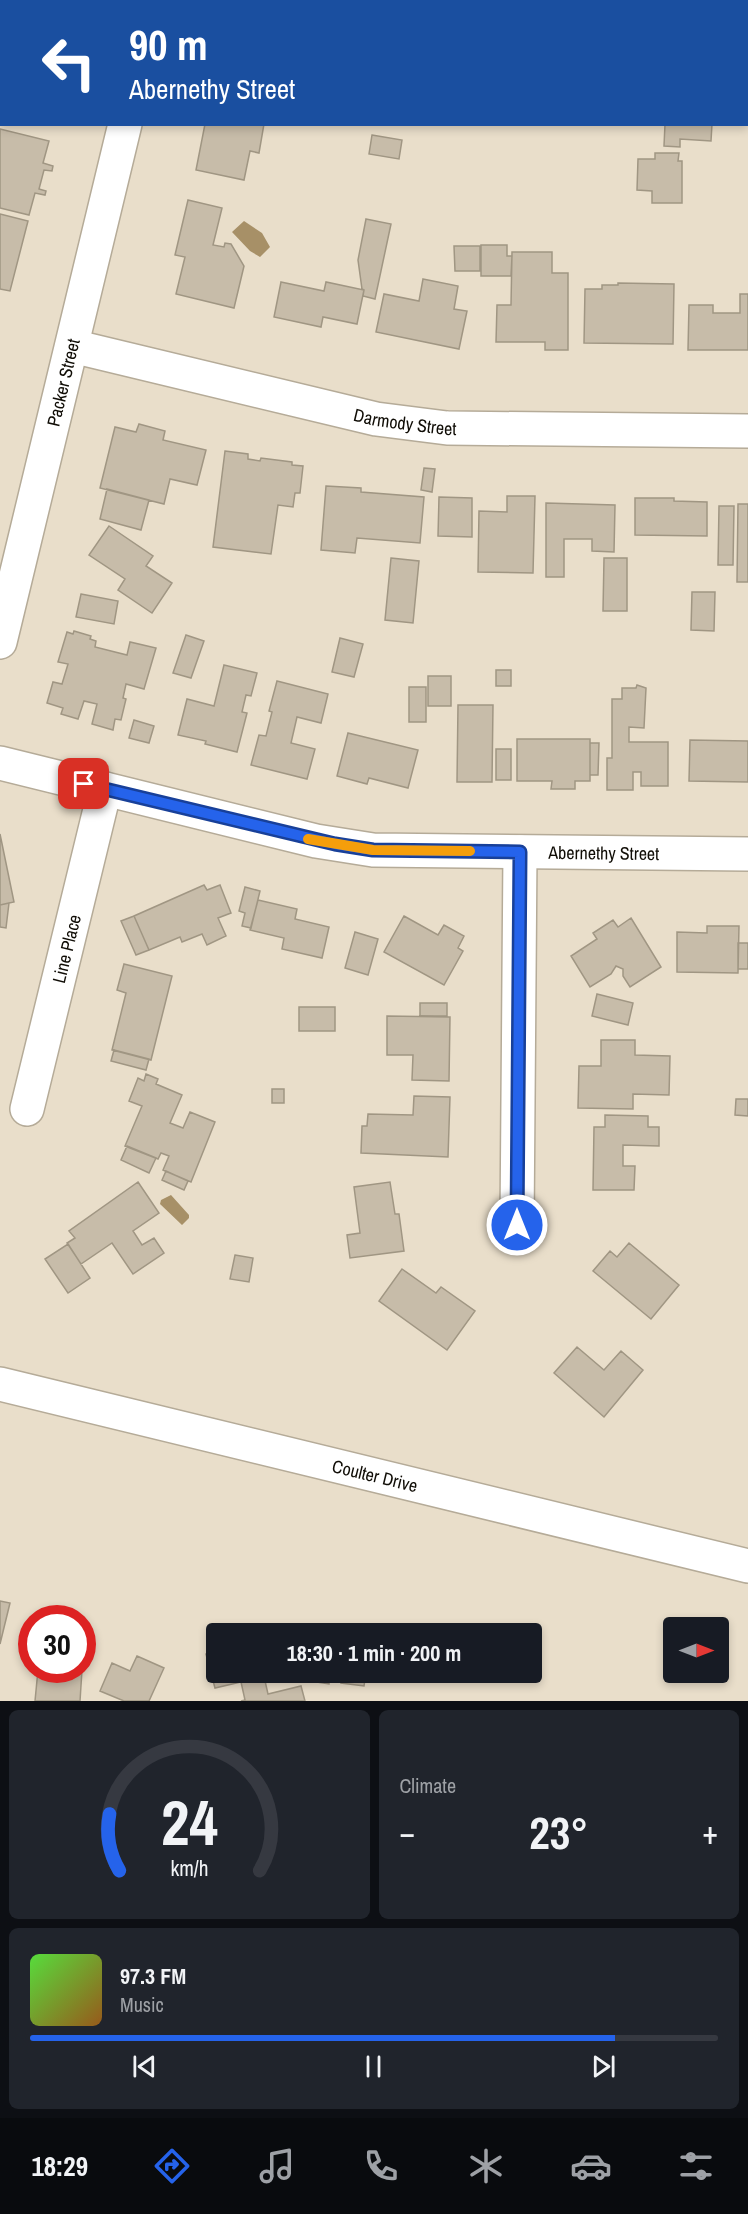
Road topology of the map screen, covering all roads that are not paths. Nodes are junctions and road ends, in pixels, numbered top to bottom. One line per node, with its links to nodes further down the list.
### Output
1 (125, 126): 2 (street, Packer Street)
2 (72, 346): 3 (street, Darmody Street); 4 (street, Packer Street)
3 (748, 431)
4 (0, 642)
5 (0, 763): 6 (street, Abernethy Street)
6 (105, 789): 7 (street, Abernethy Street); 9 (street, Line Place)
7 (520, 852): 8 (street, Abernethy Street); 10 (street)
8 (748, 854)
9 (27, 1109)
10 (517, 1225)
11 (0, 1384): 12 (street, Coulter Drive)
12 (748, 1566)

